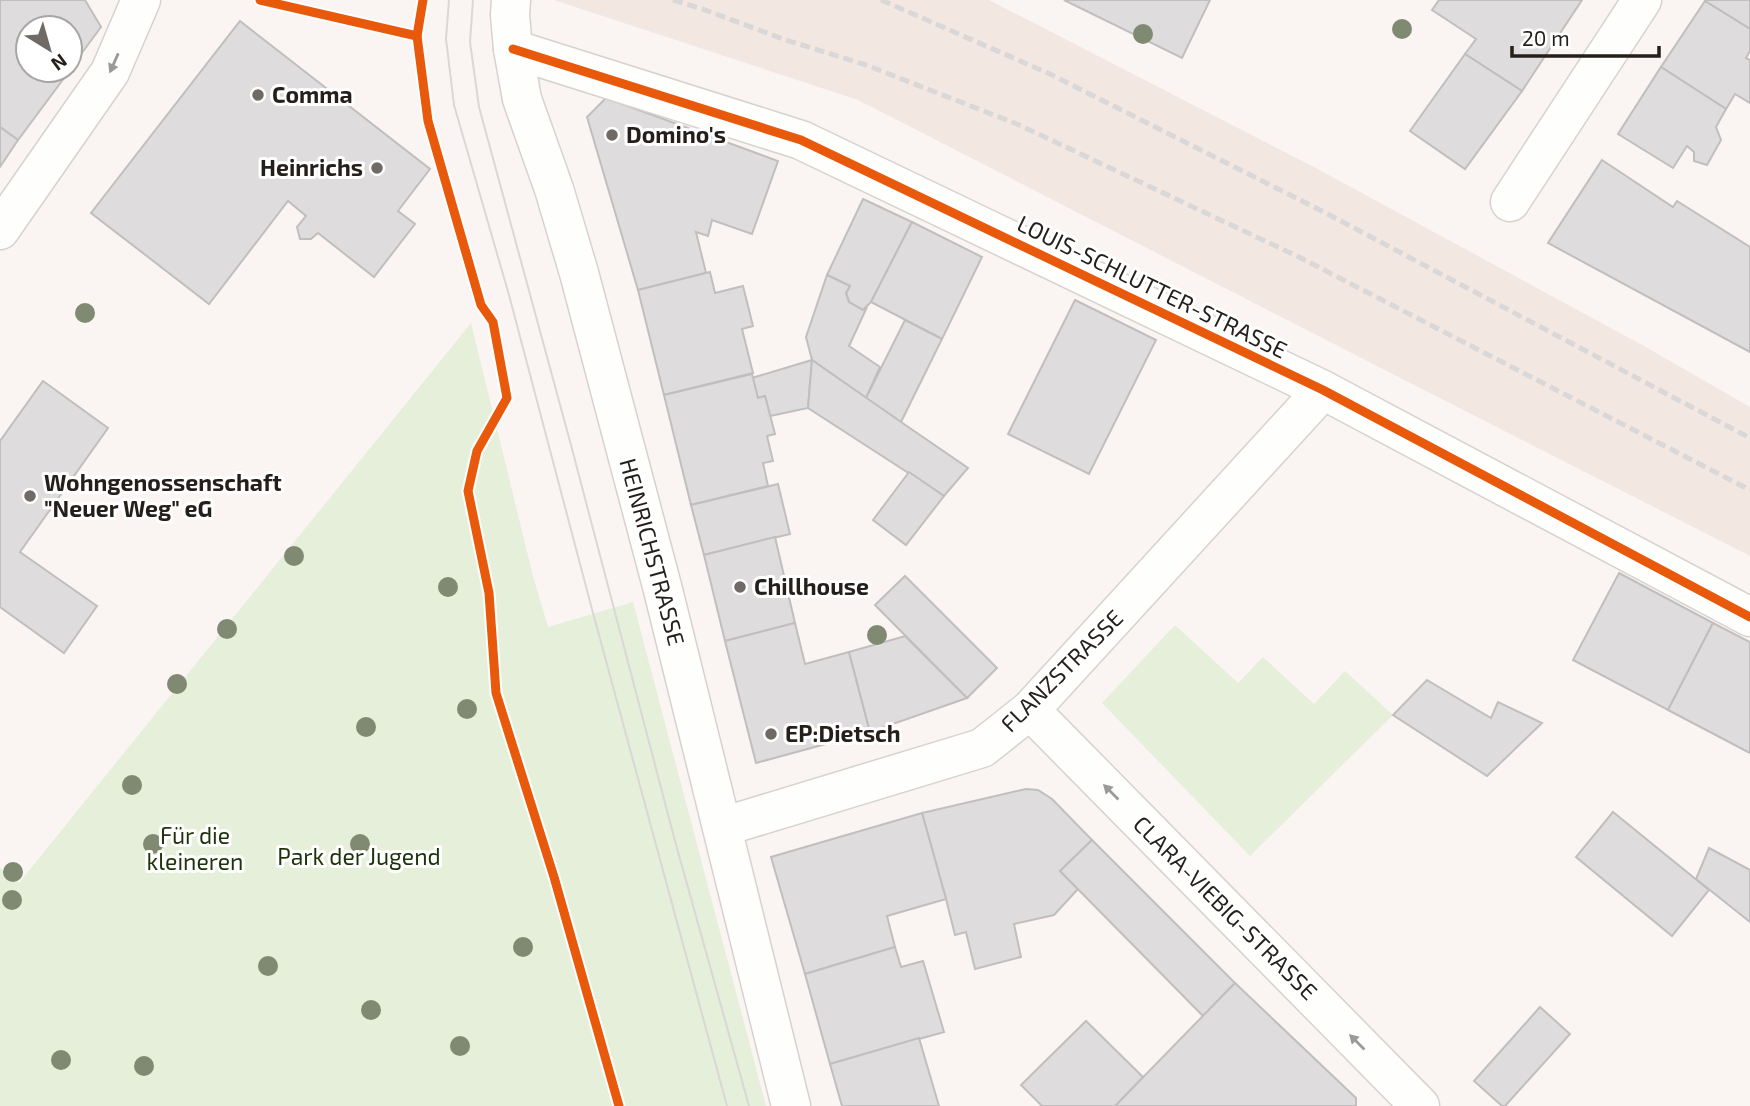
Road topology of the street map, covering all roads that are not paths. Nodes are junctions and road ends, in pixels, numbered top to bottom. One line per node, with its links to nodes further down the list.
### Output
1 (141, 0): 6 (street, one-way to 6)
2 (511, 0): 4 (street, HEINRICHSTRASSE)
3 (1642, 0): 5 (street)
4 (513, 49): 7 (street, LOUIS-SCHLUTTER-STRASSE); 10 (street, HEINRICHSTRASSE)
5 (1510, 202)
6 (0, 230)
7 (1323, 390): 8 (street, LOUIS-SCHLUTTER-STRASSE); 9 (street, FLANZSTRASSE)
8 (1750, 617)
9 (1030, 710): 10 (street, FLANZSTRASSE); 12 (street, CLARA-VIEBIG-STRASSE, one-way to 9)
10 (722, 827): 11 (street, HEINRICHSTRASSE)
11 (791, 1106)
12 (1420, 1106)

